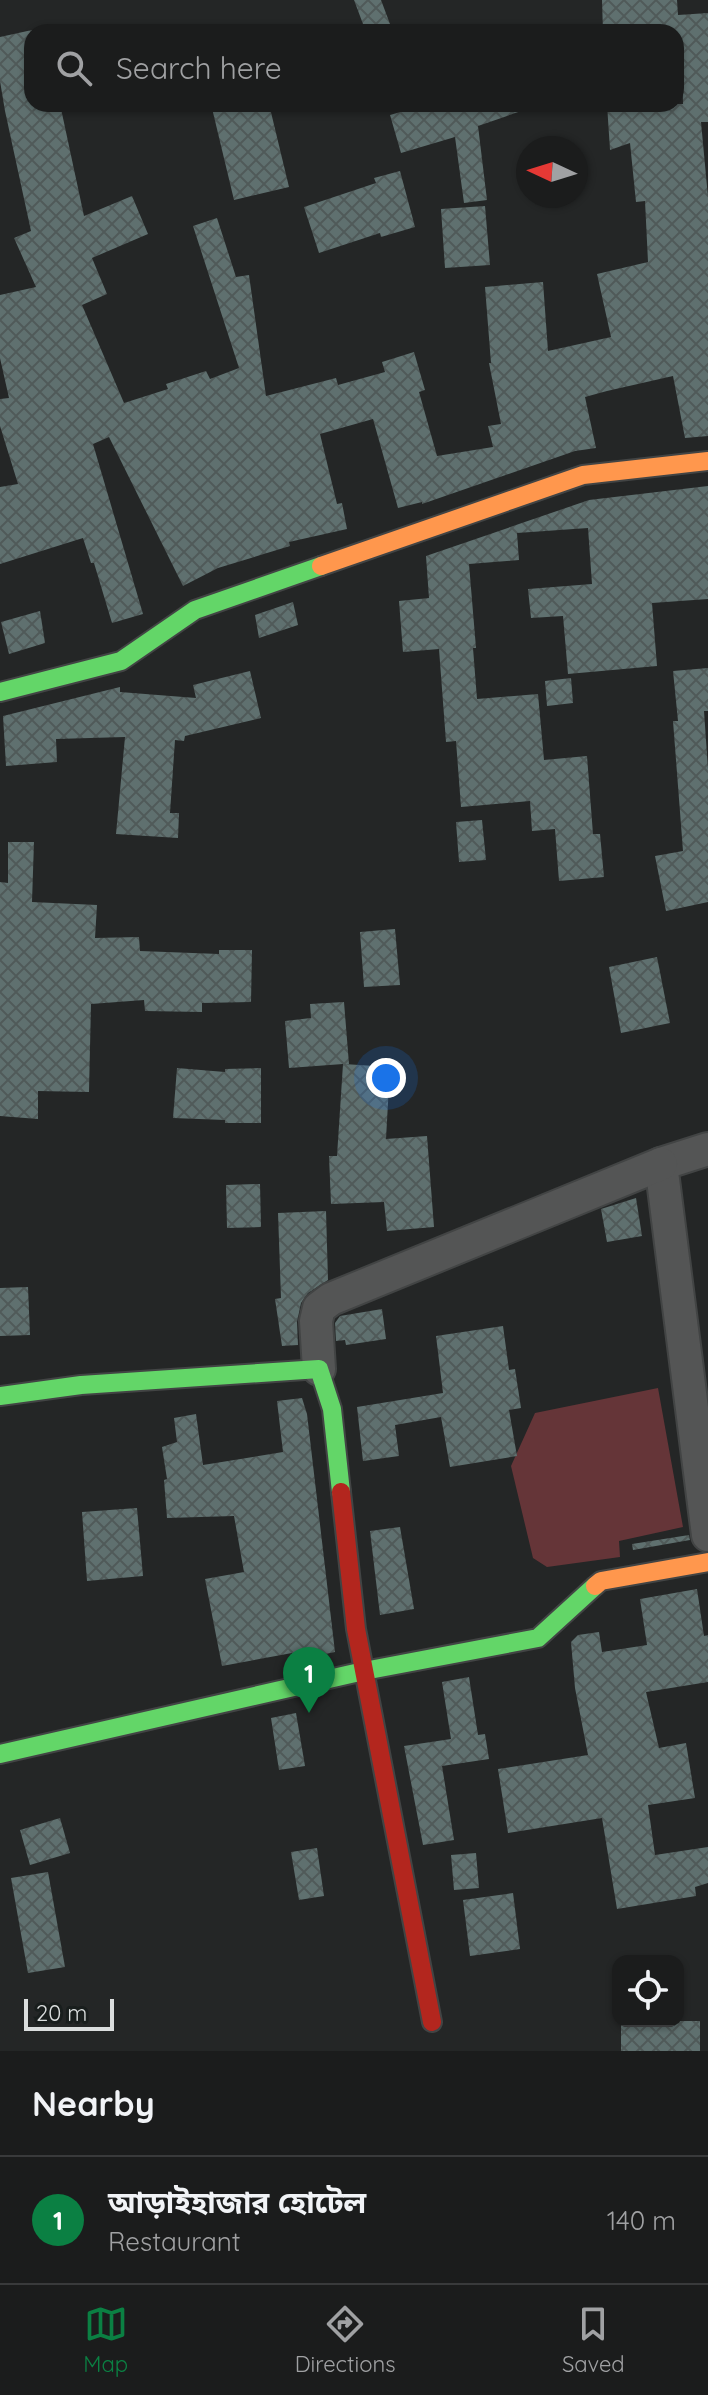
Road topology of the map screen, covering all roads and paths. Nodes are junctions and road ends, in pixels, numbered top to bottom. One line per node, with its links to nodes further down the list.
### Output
1 (708, 461): 2 (street)
2 (0, 692)
3 (708, 1149): 4 (street)
4 (661, 1164): 5 (street); 7 (street)
5 (319, 1369): 6 (street); 9 (street)
6 (0, 1396)
7 (708, 1535)
8 (708, 1562): 9 (street)
9 (364, 1671): 10 (street); 11 (street)
10 (0, 1754)
11 (432, 2022)

